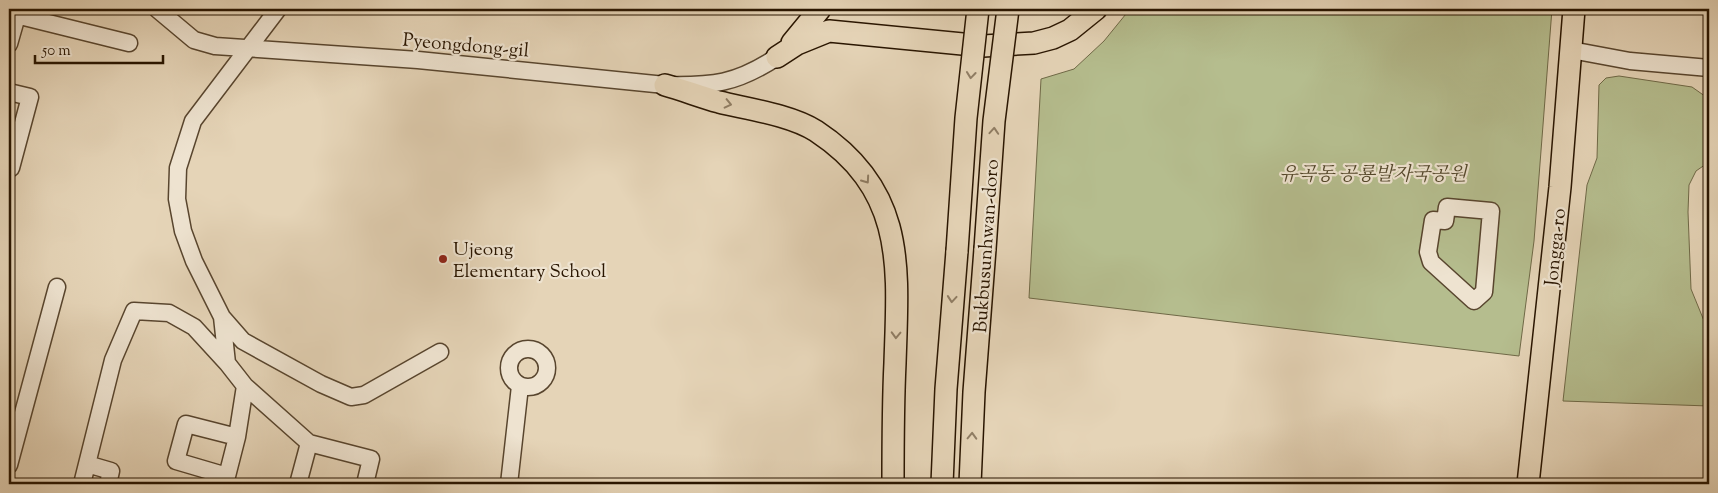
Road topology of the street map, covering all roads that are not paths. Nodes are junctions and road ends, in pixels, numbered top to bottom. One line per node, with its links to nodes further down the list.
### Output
1 (157, 9): 11 (street, Pyeongdong-gil)
2 (278, 9): 11 (street)
3 (820, 9): 13 (main road)
4 (978, 9): 36 (main road, Bukbusunhwan-doro, one-way to 36, bridge)
5 (1008, 9): 37 (main road, Bukbusunhwan-doro, one-way to 5, bridge)
6 (1096, 9): 13 (main road)
7 (1574, 9): 12 (main road, Jongga-ro)
8 (17, 12): 9 (street); 10 (street)
9 (129, 43)
10 (9, 44)
11 (249, 49): 15 (street, Pyeongdong-gil); 20 (street)
12 (1571, 50): 14 (street); 38 (main road, Jongga-ro)
13 (777, 57): 15 (street, Pyeongdong-gil)
14 (1709, 68)
15 (665, 85): 35 (main road, one-way to 35)
16 (9, 92): 17 (street)
17 (9, 167)
18 (57, 287): 28 (street)
19 (1484, 292): 19 (street)
20 (222, 317): 21 (street); 22 (street)
21 (440, 352)
22 (227, 363): 23 (street); 27 (street)
23 (245, 386): 25 (street); 26 (street)
24 (520, 386): 34 (street)
25 (237, 437): 29 (street); 29 (street)
26 (309, 444): 32 (street); 33 (street)
27 (87, 464): 30 (street); 31 (street)
28 (9, 465)
29 (226, 480)
30 (82, 484)
31 (108, 484)
32 (298, 484)
33 (364, 484)
34 (509, 484)
35 (892, 484)
36 (942, 484)
37 (970, 484)
38 (1528, 484)

